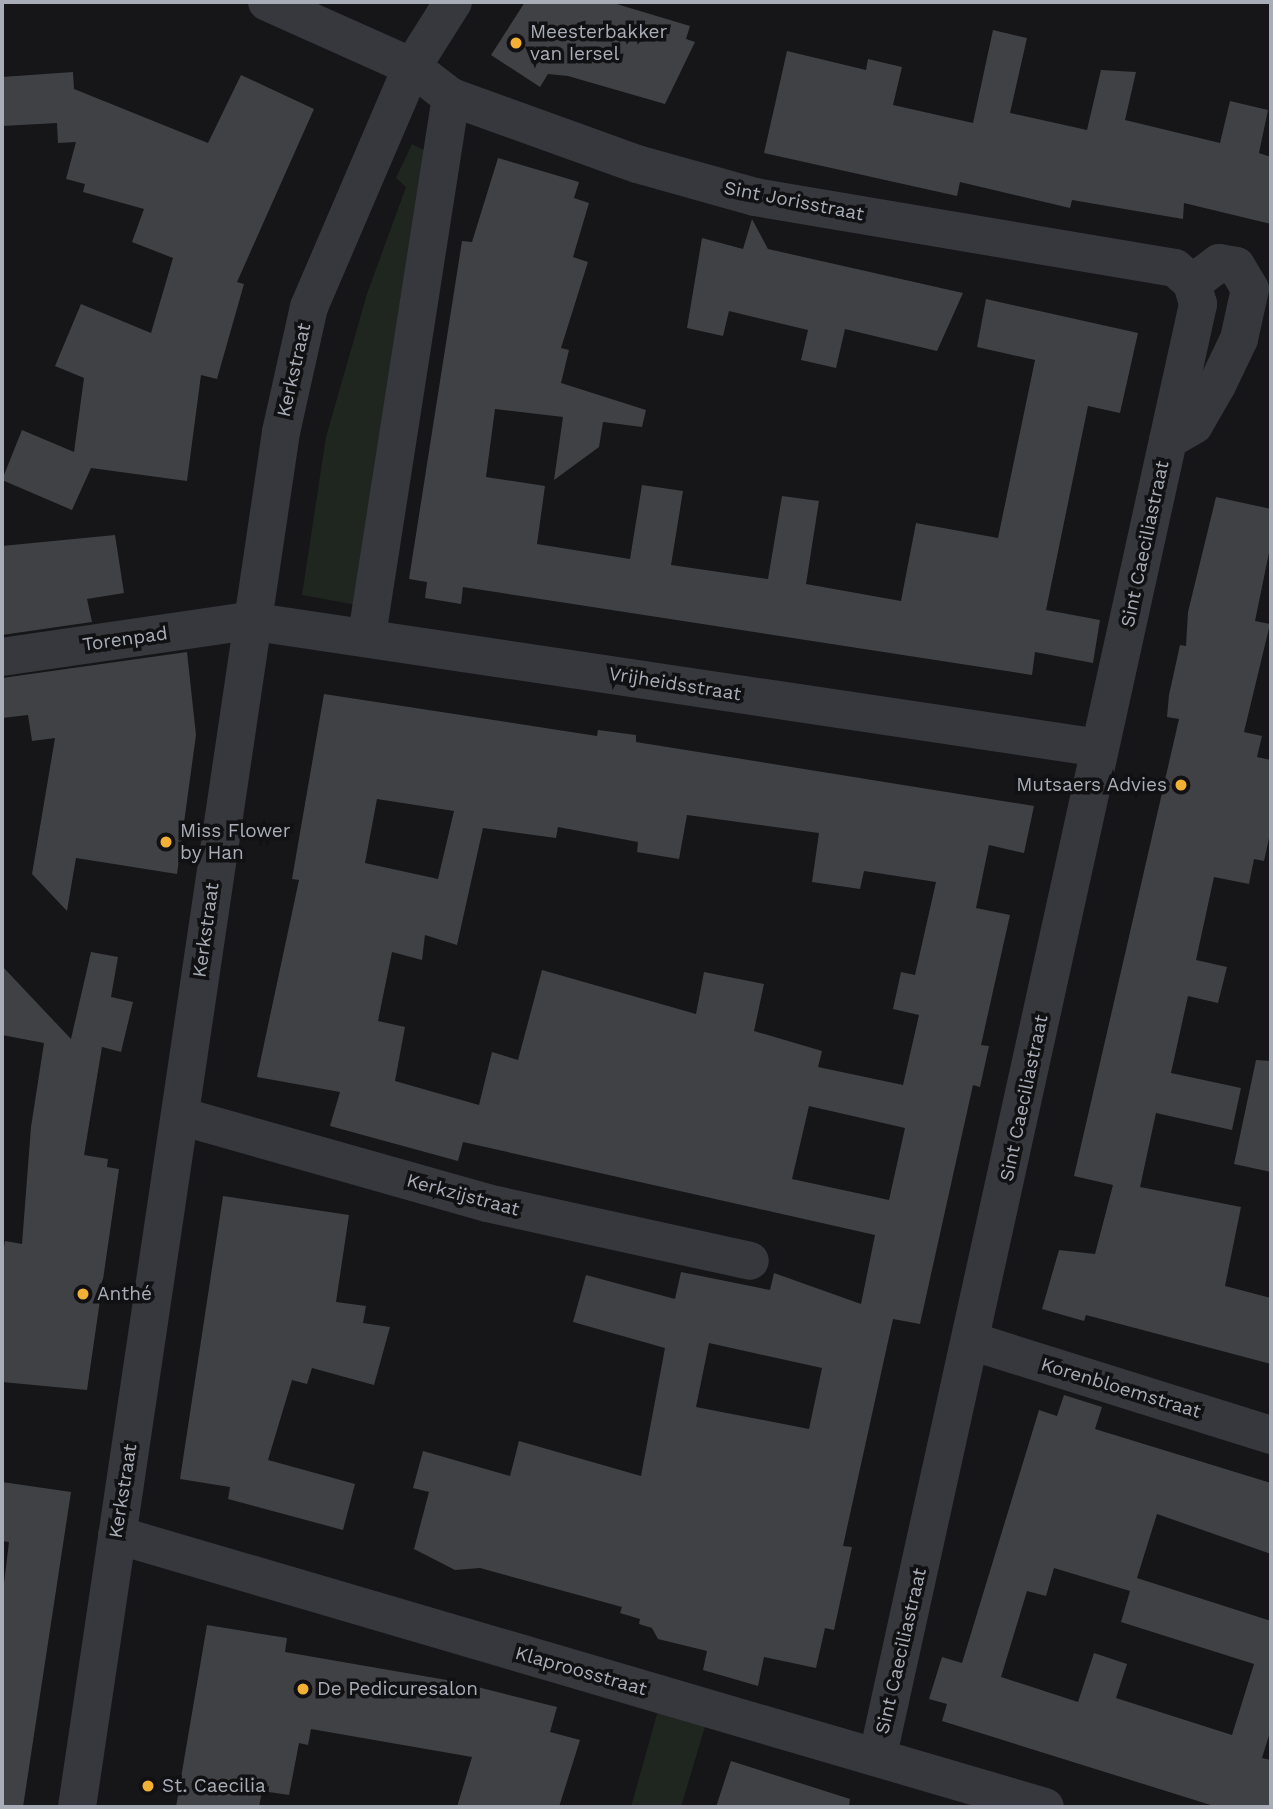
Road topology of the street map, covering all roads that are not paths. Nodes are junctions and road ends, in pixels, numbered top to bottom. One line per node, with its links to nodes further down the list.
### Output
1 (267, 2): 3 (street, Sint Jorisstraat)
2 (453, 2): 3 (street, Kerkstraat)
3 (412, 67): 4 (street, Sint Jorisstraat); 7 (street, Kerkstraat)
4 (451, 97): 5 (street, Sint Jorisstraat); 8 (street)
5 (1192, 283): 6 (street, Sint Caeciliastraat); 6 (street, Sint Caeciliastraat)
6 (1168, 440): 10 (street, Sint Caeciliastraat)
7 (249, 621): 8 (street, Vrijheidsstraat); 9 (street, Torenpad); 11 (street, Kerkstraat)
8 (367, 635): 10 (street, Vrijheidsstraat)
9 (2, 657)
10 (1100, 748): 13 (street, Sint Caeciliastraat)
11 (180, 1116): 12 (street, Kerkzijstraat); 15 (street, Kerkstraat)
12 (750, 1261)
13 (971, 1341): 14 (street, Korenbloemstraat); 16 (street, Sint Caeciliastraat)
14 (1271, 1435)
15 (117, 1535): 16 (street, Klaproosstraat); 18 (street, Kerkstraat)
16 (878, 1755): 17 (street, Klaproosstraat)
17 (1002, 1801): 19 (street, Klaproosstraat)
18 (77, 1807)
19 (1045, 1807)

